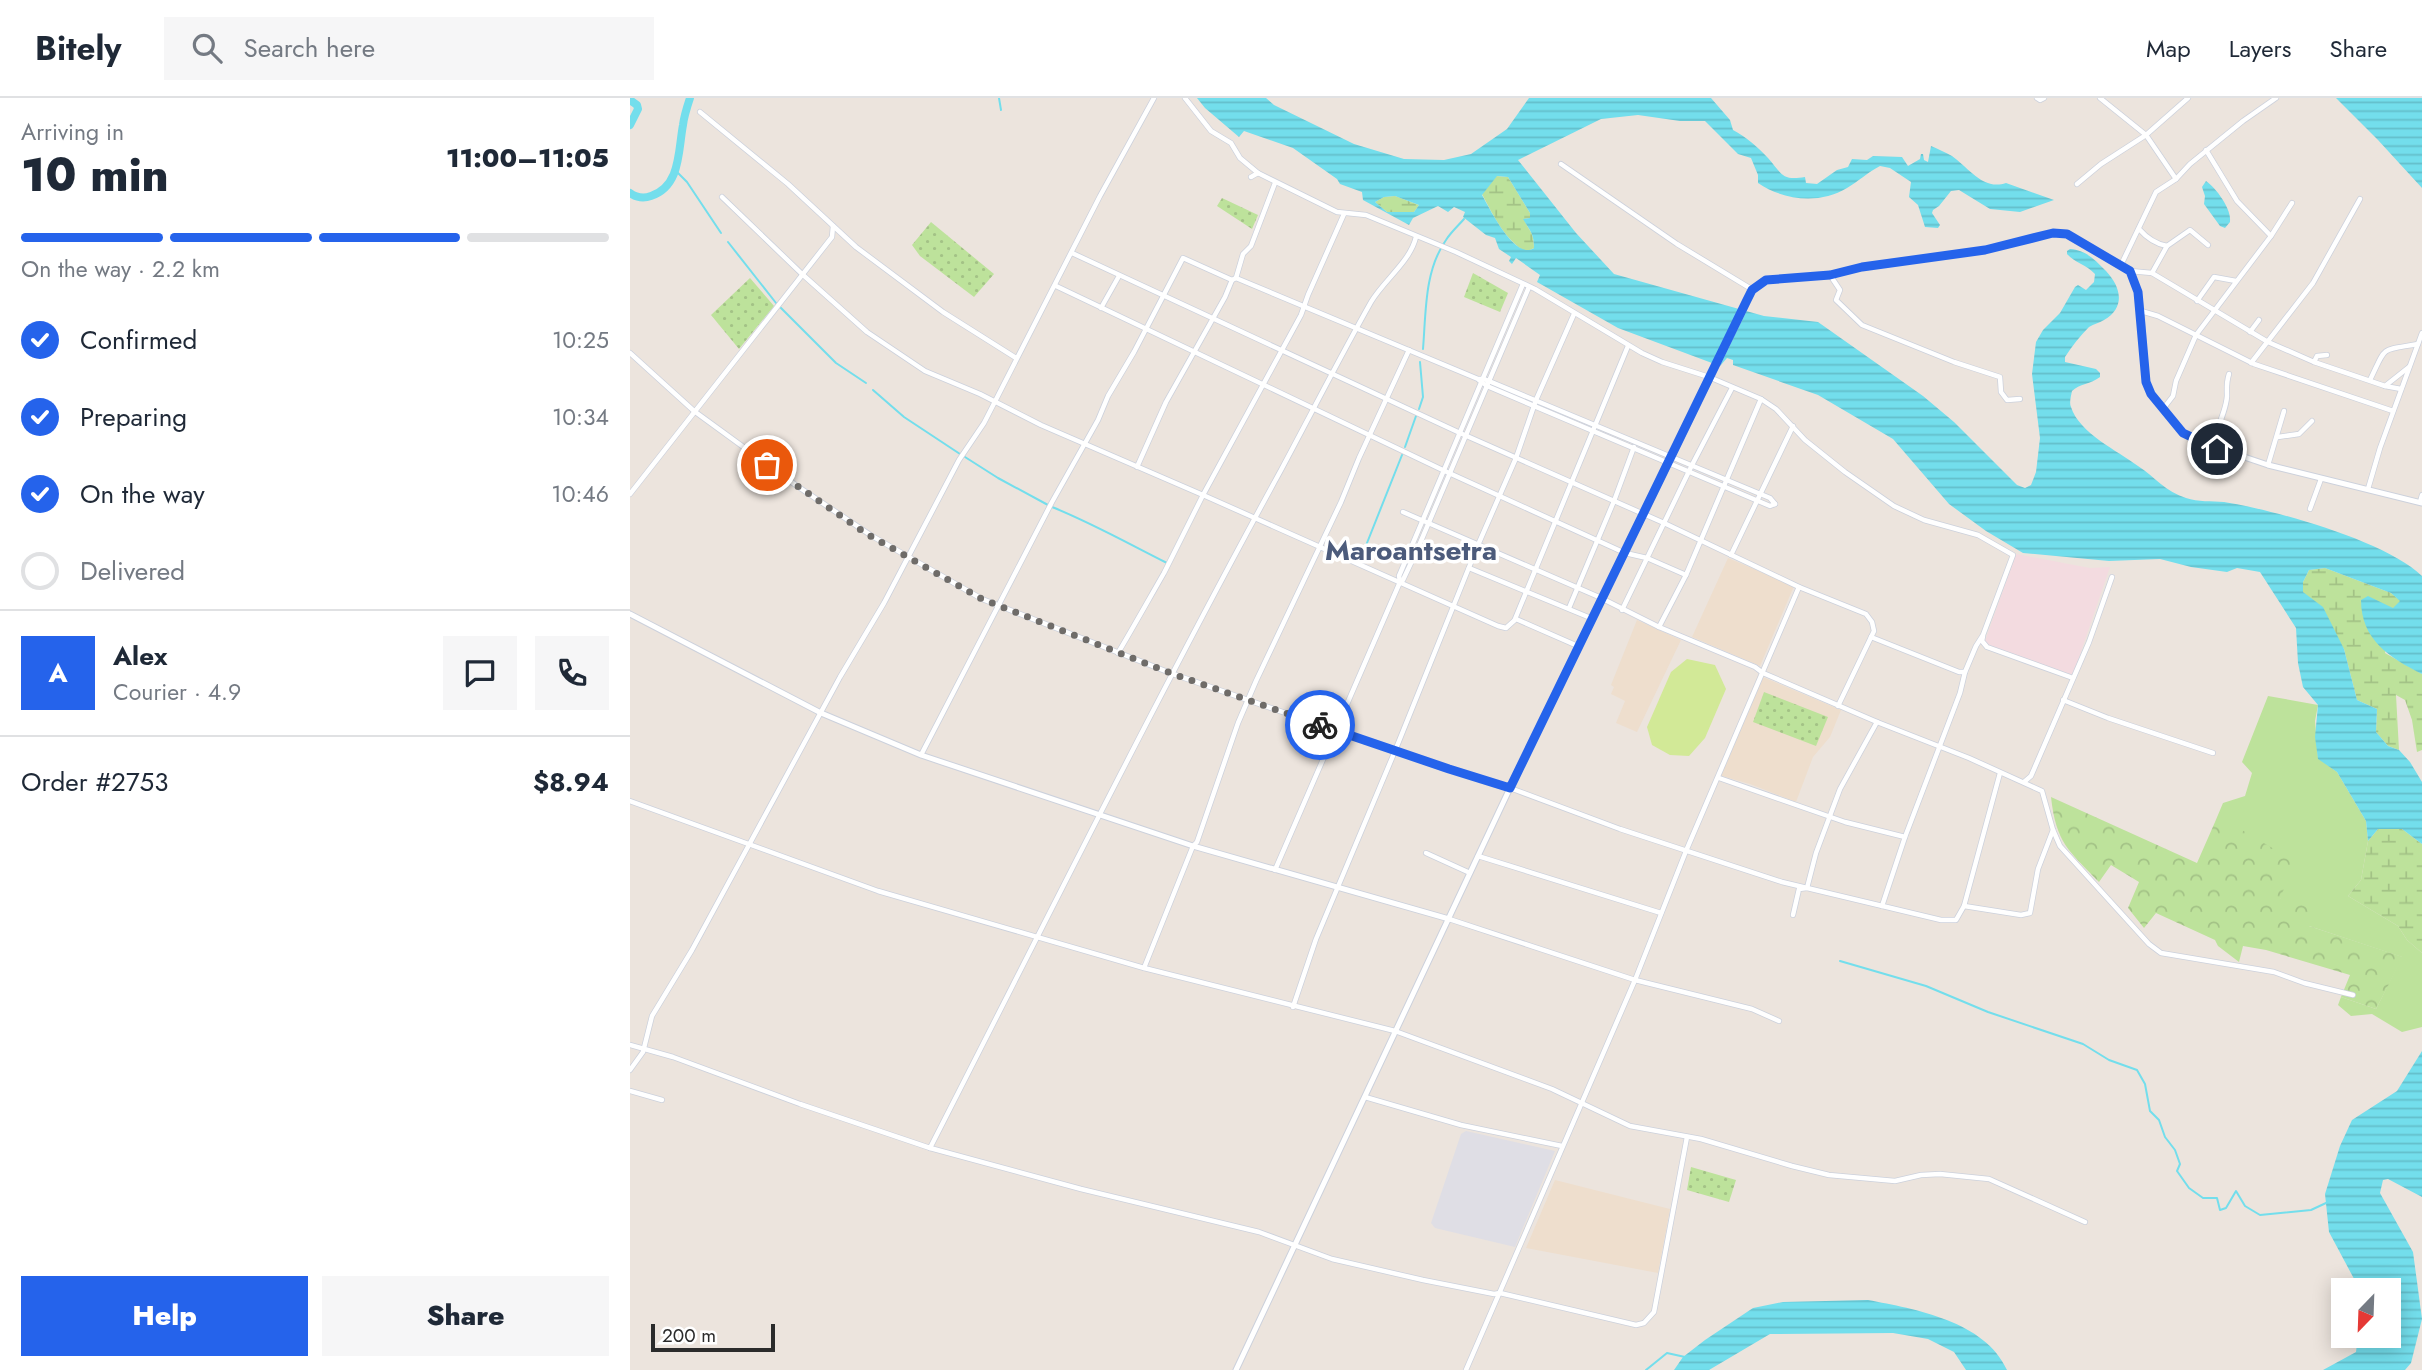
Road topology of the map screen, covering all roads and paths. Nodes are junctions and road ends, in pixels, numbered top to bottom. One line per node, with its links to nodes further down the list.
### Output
1 (1154, 98): 27 (street)
2 (1185, 98): 12 (street)
3 (2037, 98): 4 (street)
4 (2044, 98)
5 (2100, 98): 9 (street)
6 (2188, 98): 9 (street)
7 (2276, 98): 10 (street)
8 (700, 112): 21 (street)
9 (2146, 135): 14 (street); 16 (street)
10 (2206, 150): 14 (street); 23 (street)
11 (1561, 164): 38 (street)
12 (1258, 173): 13 (street); 15 (street)
13 (1251, 177)
14 (2176, 179): 22 (street)
15 (1275, 183): 20 (street); 34 (street)
16 (2077, 184)
17 (722, 197): 31 (street)
18 (2360, 199): 53 (street)
19 (2292, 203): 23 (street)
20 (1344, 214): 24 (street); 41 (street)
21 (834, 225): 31 (street); 61 (street)
22 (2139, 229): 26 (street); 28 (street)
23 (2271, 236): 35 (street)
24 (1416, 237): 36 (street); 48 (street)
25 (2208, 245): 26 (street)
26 (2166, 246): 30 (street)
27 (1072, 253): 33 (street); 37 (street)
28 (2121, 265): 29 (main road); 32 (main road)
29 (2130, 271): 30 (street); 43 (main road)
30 (2152, 273): 40 (street)
31 (802, 274): 77 (street); 81 (street)
32 (1830, 275): 38 (main road); 76 (street)
33 (1119, 276): 39 (street); 42 (street)
34 (1234, 279): 39 (street); 41 (street); 46 (street)
35 (2236, 281): 40 (street); 44 (street)
36 (1526, 285): 45 (street); 69 (street)
37 (1056, 286): 42 (street); 61 (street)
38 (1752, 290): 67 (main road)
39 (1163, 295): 46 (street); 49 (street)
40 (2197, 302): 44 (street)
41 (1305, 307): 48 (street); 56 (street)
42 (1101, 308): 49 (street)
43 (2141, 311): 52 (street); 80 (main road)
44 (2215, 311): 50 (street); 52 (street)
45 (1574, 314): 55 (street); 78 (street)
46 (1213, 319): 56 (street); 58 (street)
47 (2259, 320): 50 (street)
48 (1358, 328): 57 (street); 65 (street)
49 (1146, 330): 58 (street); 90 (street)
50 (2250, 332): 53 (street)
51 (2422, 332): 54 (street)
52 (2196, 335): 63 (street); 80 (street)
53 (2268, 342): 62 (street); 63 (street)
54 (2418, 344): 64 (street); 68 (street)
55 (1628, 346): 67 (street); 86 (street)
56 (1282, 350): 65 (street); 70 (street)
57 (1409, 350): 69 (street); 74 (street)
58 (1194, 352): 70 (street); 96 (street)
59 (630, 353): 81 (street)
60 (2328, 355): 62 (street)
61 (1016, 358): 77 (street)
62 (2314, 362): 68 (street)
63 (2251, 363): 83 (street)
64 (2409, 367): 71 (street); 73 (street)
65 (1333, 373): 74 (street); 79 (street)
66 (2229, 374): 91 (street)
67 (1709, 377): 72 (street); 94 (main road)
68 (2370, 380): 71 (street)
69 (1484, 382): 78 (street); 88 (street)
70 (1262, 384): 79 (street); 104 (street)
71 (2385, 386): 73 (street)
72 (1732, 388): 75 (street); 97 (street)
73 (2401, 389): 83 (street)
74 (1386, 399): 87 (street); 88 (street)
75 (1760, 399): 85 (street); 101 (street)
76 (2020, 399)
77 (995, 402): 90 (street); 123 (street)
78 (1535, 403): 86 (street); 93 (street)
79 (1314, 409): 87 (street); 113 (street)
80 (2163, 409): 91 (main road)
81 (694, 411): 103 (street); 123 (street)
82 (2284, 411): 89 (street)
83 (2393, 411): 102 (street)
84 (2312, 421): 89 (street)
85 (1793, 426): 107 (street); 142 (street)
86 (1594, 427): 92 (street); 94 (street); 100 (street)
87 (1370, 434): 98 (street); 120 (street)
88 (1463, 434): 93 (street); 98 (street)
89 (2278, 437): 95 (street)
90 (1085, 444): 96 (street); 134 (street)
91 (2210, 446): 95 (main road)
92 (1634, 447): 94 (street); 108 (street)
93 (1516, 458): 100 (street); 106 (street)
94 (1670, 459): 97 (street); 112 (main road)
95 (2268, 465): 99 (main road)
96 (1137, 467): 104 (street)
97 (1690, 468): 101 (street); 116 (street)
98 (1447, 472): 106 (street); 115 (street)
99 (2321, 479): 102 (main road); 110 (street)
100 (1571, 481): 108 (street); 114 (street)
101 (1725, 482): 107 (street); 118 (street)
102 (2368, 489): 109 (main road)
103 (630, 494)
104 (1203, 495): 113 (street); 145 (street)
105 (2422, 495): 109 (street)
106 (1500, 496): 114 (street); 119 (street)
107 (1759, 496): 122 (street)
108 (1614, 501): 112 (street); 117 (street)
109 (2421, 503)
110 (2310, 509)
111 (1403, 512): 115 (street)
112 (1644, 514): 116 (street); 121 (main road)
113 (1255, 518): 120 (street); 148 (street)
114 (1556, 520): 117 (street); 126 (street)
115 (1426, 521): 119 (street); 129 (street)
116 (1664, 523): 118 (street); 124 (street)
117 (1598, 540): 121 (street); 131 (street)
118 (1702, 540): 122 (street); 127 (street)
119 (1478, 545): 125 (street); 126 (street)
120 (1318, 546): 129 (street); 150 (street)
121 (1625, 553): 124 (street); 133 (main road)
122 (1731, 555): 130 (street)
123 (908, 557): 134 (street); 153 (street)
124 (1647, 558): 127 (street); 137 (street)
125 (1469, 568): 132 (street); 135 (street)
126 (1535, 570): 131 (street); 132 (street)
127 (1686, 575): 141 (street)
128 (2112, 576): 149 (street)
129 (1400, 582): 135 (street); 155 (street)
130 (1799, 587): 143 (street); 147 (street)
131 (1576, 588): 133 (street); 136 (street)
132 (1527, 591): 136 (street); 139 (street)
133 (1603, 599): 137 (street); 140 (main road)
134 (1000, 605): 145 (street); 159 (street)
135 (1454, 606): 139 (street); 157 (street)
136 (1569, 608): 140 (street)
137 (1622, 610): 141 (street)
138 (630, 614): 153 (main road)
139 (1515, 619): 144 (street)
140 (1593, 619): 144 (main road)
141 (1659, 627): 147 (street)
142 (1983, 635): 146 (street); 149 (street)
143 (1871, 637): 146 (street); 152 (street)
144 (1580, 647): 163 (main road)
145 (1118, 653): 148 (street)
146 (1965, 672): 156 (street)
147 (1763, 673): 152 (street); 161 (street)
148 (1173, 674): 150 (street); 165 (street)
149 (2073, 678): 151 (street)
150 (1248, 700): 155 (street); 170 (street)
151 (2063, 700): 158 (street); 162 (street)
152 (1838, 706): 154 (street)
153 (821, 713): 159 (main road); 169 (street)
154 (1877, 722): 156 (street); 166 (street)
155 (1336, 731): 157 (street); 174 (street)
156 (1939, 747): 160 (street); 168 (street)
157 (1395, 751): 163 (street); 176 (street)
158 (2213, 753)
159 (921, 755): 165 (main road)
160 (2000, 774): 162 (street); 179 (street)
161 (1719, 778): 166 (street); 171 (street)
162 (2023, 782): 167 (street)
163 (1510, 788): 171 (street); 173 (main road)
164 (630, 801): 169 (street)
165 (1098, 815): 170 (main road); 183 (street)
166 (1830, 816): 168 (street); 177 (street)
167 (2053, 830): 179 (street); 186 (street)
168 (1905, 837): 178 (street)
169 (749, 845): 183 (street); 191 (street)
170 (1193, 846): 174 (main road); 184 (street)
171 (1686, 851): 177 (street); 180 (street)
172 (1426, 853): 175 (street)
173 (1478, 856): 175 (main road); 180 (street)
174 (1275, 870): 176 (main road)
175 (1470, 873): 182 (main road)
176 (1338, 887): 182 (main road); 187 (street)
177 (1807, 888): 178 (street); 181 (street)
178 (1882, 906): 179 (street)
179 (1964, 906)
180 (1661, 913): 185 (street)
181 (1793, 915)
182 (1448, 919): 185 (street); 189 (main road)
183 (1038, 938): 184 (street); 199 (street)
184 (1144, 968): 187 (street)
185 (1635, 980): 188 (street); 196 (street)
186 (2353, 995)
187 (1293, 1007): 189 (street)
188 (1779, 1021)
189 (1395, 1031): 194 (main road); 196 (street)
190 (630, 1045): 191 (street)
191 (645, 1048): 192 (street); 199 (street)
192 (630, 1070)
193 (630, 1091): 195 (street)
194 (1365, 1097): 198 (street); 201 (main road)
195 (662, 1100)
196 (1581, 1103): 197 (street); 198 (street)
197 (1687, 1137): 200 (street); 202 (street)
198 (1562, 1146): 202 (street)
199 (930, 1148): 201 (street)
200 (2085, 1222)
201 (1295, 1246): 202 (street); 203 (main road)
202 (1500, 1293): 204 (street)
203 (1236, 1370)
204 (1466, 1370)

